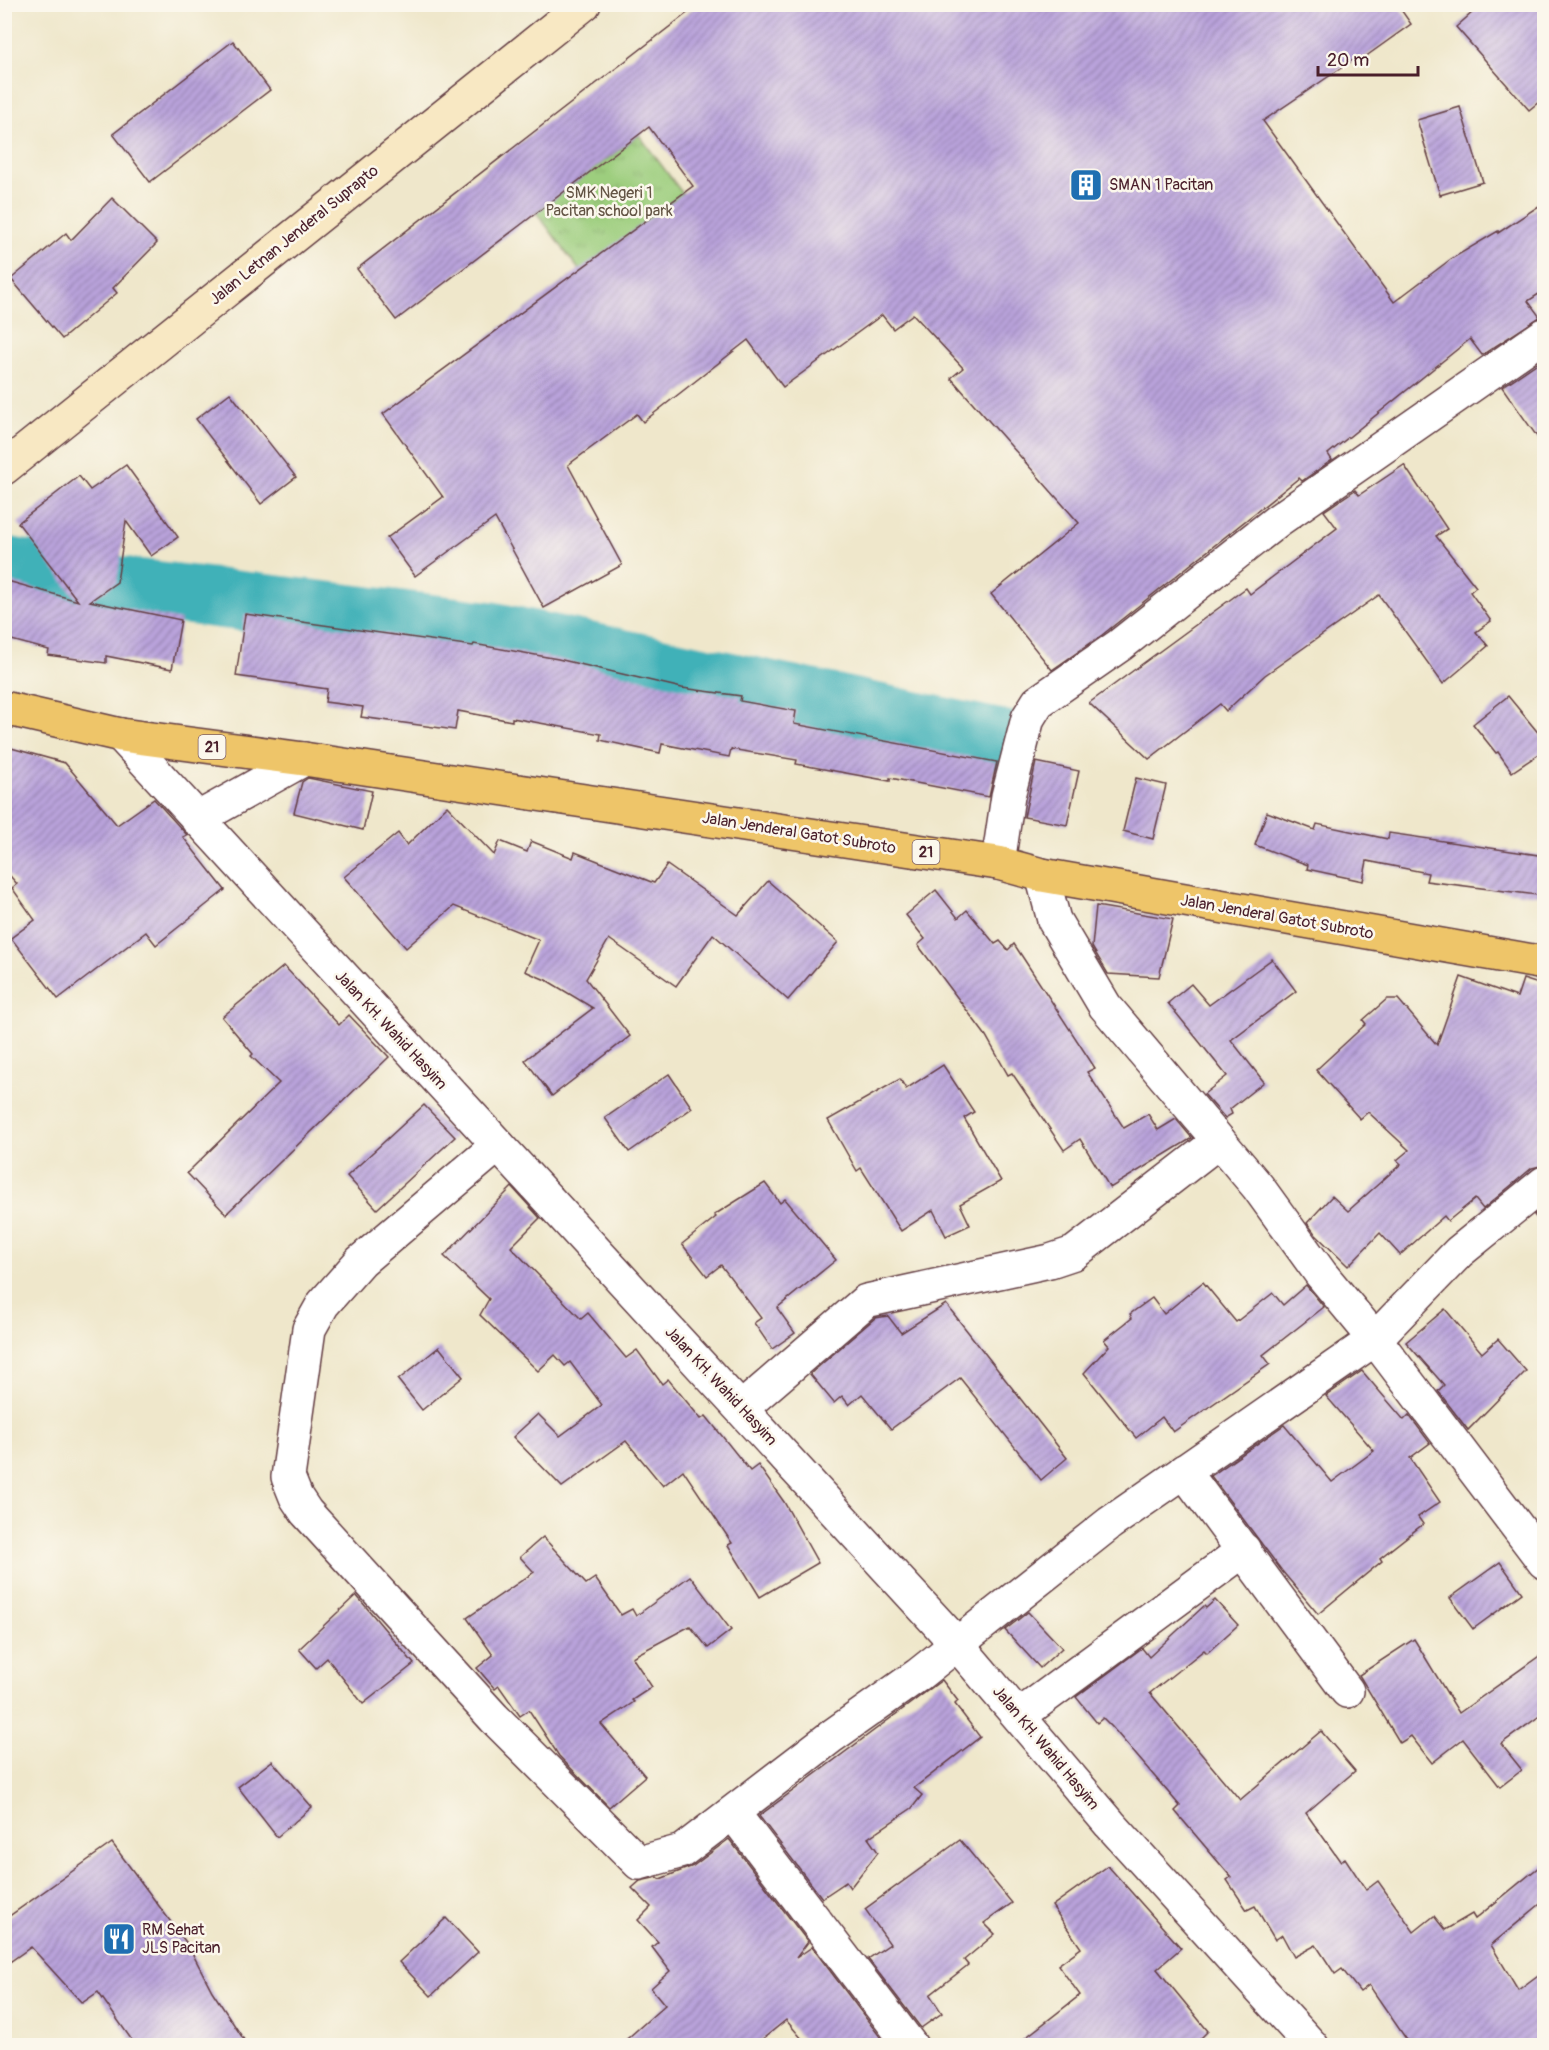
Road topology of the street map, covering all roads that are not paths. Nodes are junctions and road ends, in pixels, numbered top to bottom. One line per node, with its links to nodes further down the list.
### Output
1 (584, 4): 3 (main road, Jalan Letnan Jenderal Suprapto)
2 (1545, 335): 8 (street)
3 (4, 468)
4 (10, 705): 5 (highway, 21)
5 (121, 735): 6 (highway, Jalan Jenderal Gatot Subroto / 21); 7 (street, Jalan KH. Wahid Hasyim)
6 (304, 759): 7 (street); 8 (highway, Jalan Jenderal Gatot Subroto / 21)
7 (197, 819): 12 (street, Jalan KH. Wahid Hasyim)
8 (998, 863): 9 (highway, Jalan Jenderal Gatot Subroto / 21)
9 (1042, 875): 10 (highway, Jalan Jenderal Gatot Subroto / 21); 11 (street)
10 (1545, 963)
11 (1219, 1141): 14 (street); 15 (street)
12 (498, 1145): 15 (street, Jalan KH. Wahid Hasyim); 22 (street)
13 (1545, 1183): 14 (street)
14 (1375, 1339): 16 (street); 18 (street)
15 (742, 1408): 19 (street, Jalan KH. Wahid Hasyim)
16 (1184, 1471): 17 (street); 19 (street)
17 (1244, 1550): 20 (street); 21 (street)
18 (1545, 1562)
19 (957, 1644): 21 (street, Jalan KH. Wahid Hasyim); 22 (street)
20 (1347, 1691)
21 (1019, 1716): 24 (street, Jalan KH. Wahid Hasyim)
22 (733, 1813): 23 (street)
23 (911, 2046)
24 (1312, 2046)

